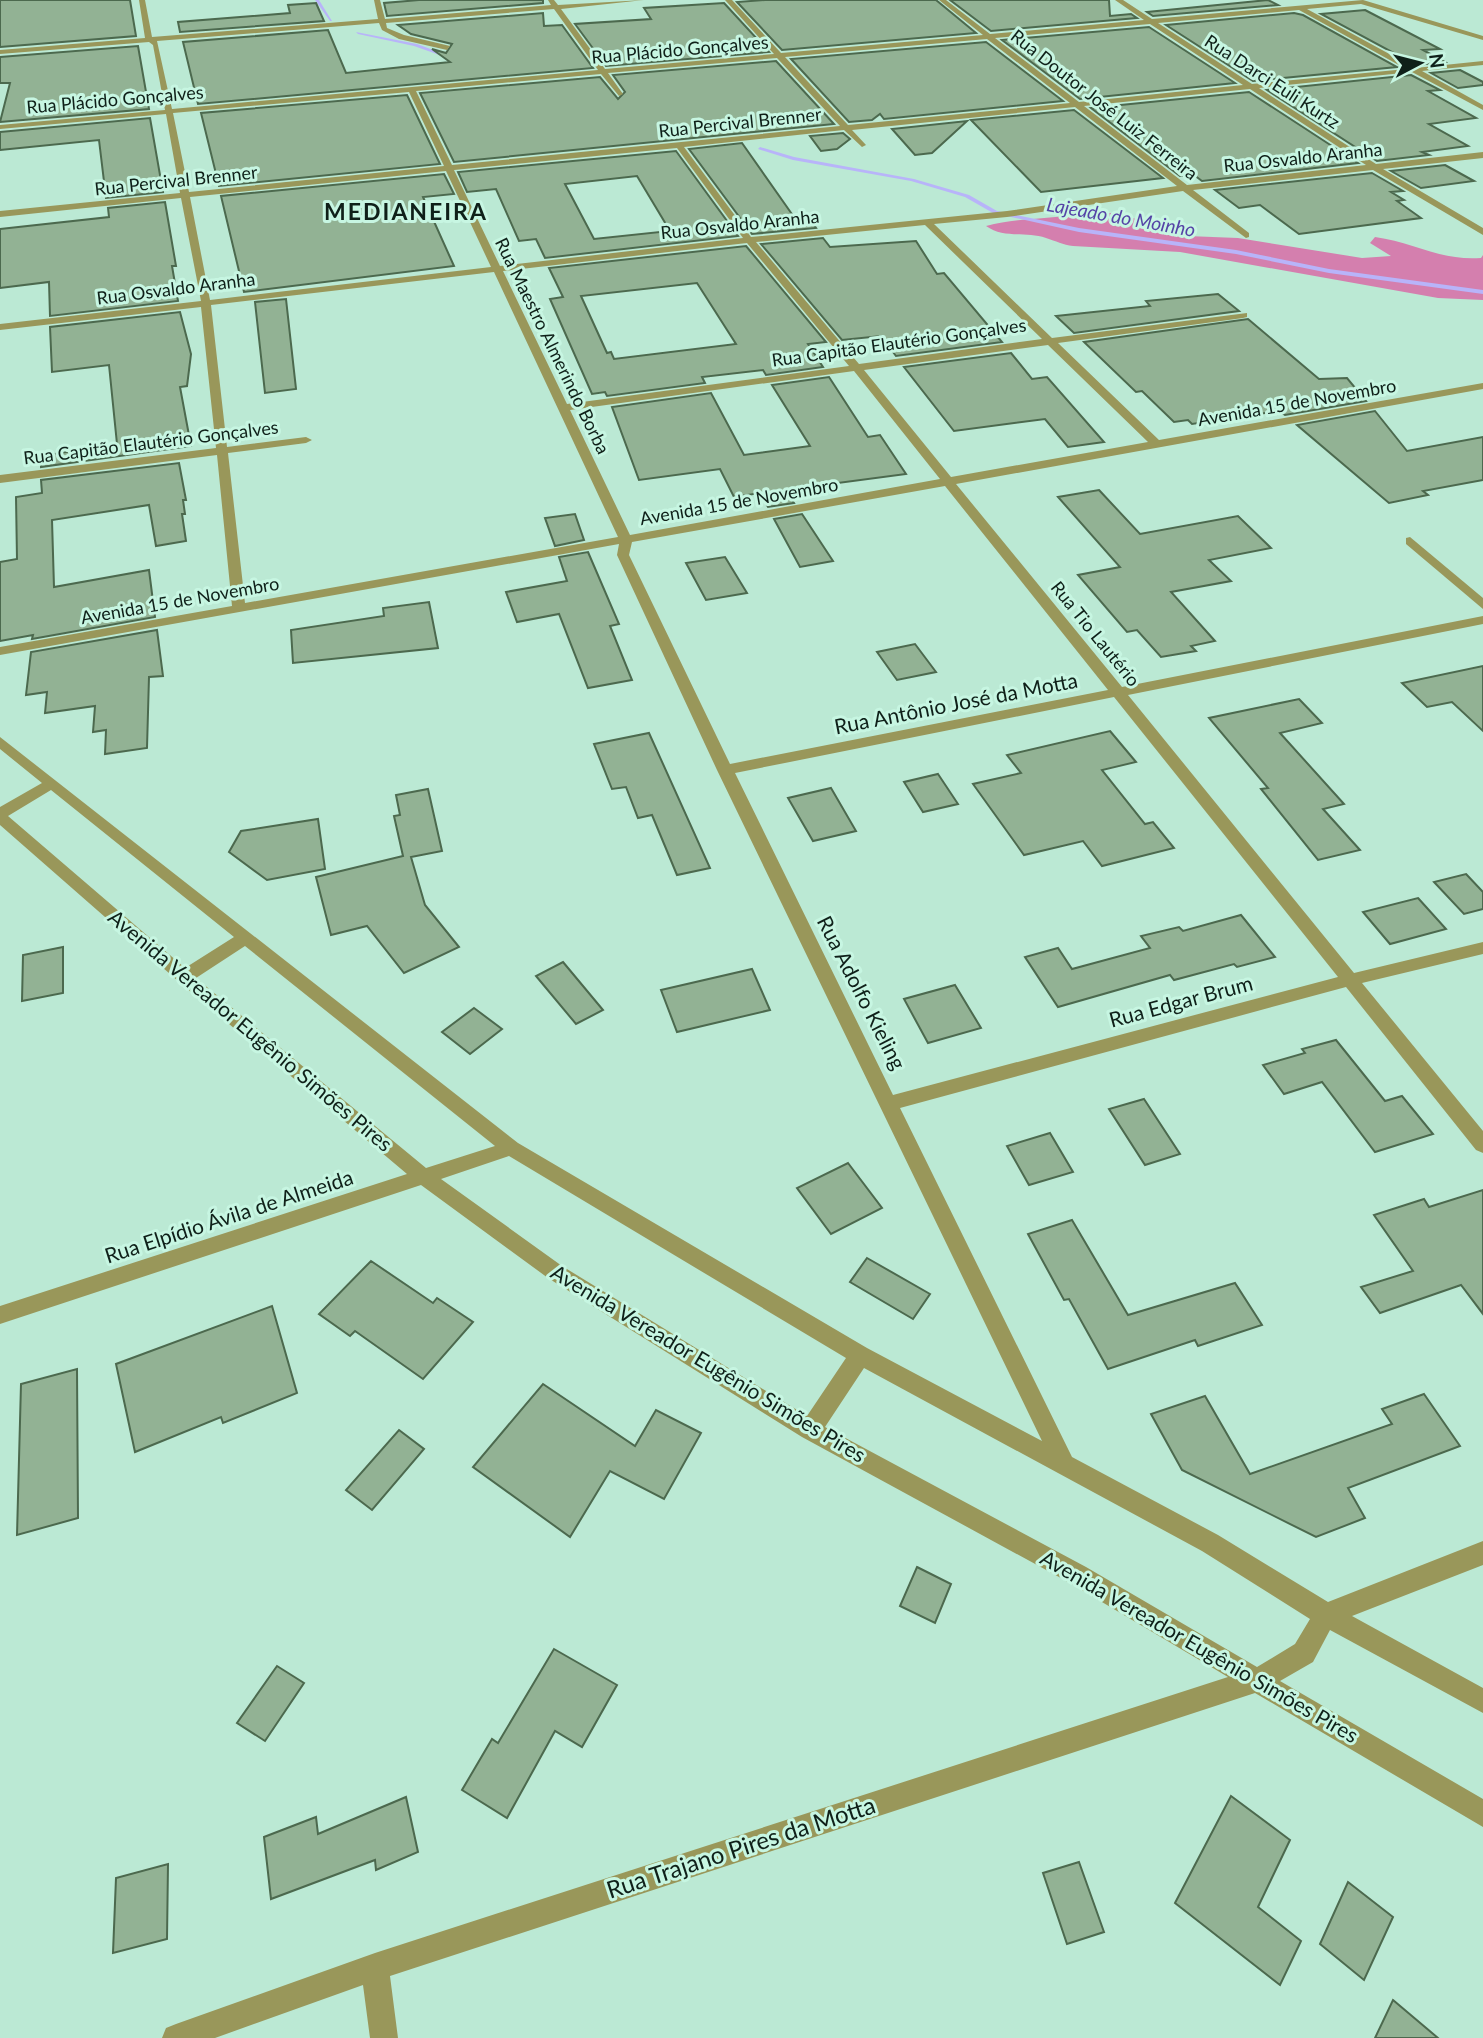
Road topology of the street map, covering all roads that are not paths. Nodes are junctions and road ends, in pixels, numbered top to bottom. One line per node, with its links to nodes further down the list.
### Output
1 (142, 0): 14 (street)
2 (377, 0): 10 (street)
3 (640, 0): 8 (street)
4 (728, 0): 17 (street)
5 (942, 0): 12 (street, Rua Doutor José Luiz Ferreira)
6 (1118, 0): 11 (street, Rua Darci Euli Kurtz)
7 (1358, 1): 9 (street, Rua Plácido Gonçalves); 13 (street)
8 (553, 3): 10 (street); 20 (street)
9 (1302, 9): 11 (street, Rua Plácido Gonçalves); 19 (street)
10 (383, 20): 14 (street); 15 (street)
11 (1152, 23): 12 (street, Rua Plácido Gonçalves); 21 (street, Rua Darci Euli Kurtz)
12 (992, 37): 17 (street, Rua Plácido Gonçalves); 24 (street, Rua Doutor José Luiz Ferreira)
13 (1483, 38)
14 (149, 39): 16 (street); 26 (street)
15 (447, 48)
16 (0, 52)
17 (783, 57): 20 (street, Rua Plácido Gonçalves); 28 (street)
18 (1483, 64): 19 (street, Rua Percival Brenner)
19 (1413, 71): 21 (street, Rua Percival Brenner); 25 (street)
20 (603, 73): 22 (street, Rua Plácido Gonçalves); 23 (street)
21 (1252, 89): 24 (street, Rua Percival Brenner); 32 (street, Rua Darci Euli Kurtz)
22 (412, 91): 26 (street, Rua Plácido Gonçalves); 33 (street, Rua Maestro Almerindo Borba)
23 (618, 94)
24 (1080, 105): 28 (street, Rua Percival Brenner); 34 (street, Rua Doutor José Luiz Ferreira)
25 (1483, 108)
26 (168, 111): 27 (street, Rua Plácido Gonçalves); 35 (street)
27 (0, 127)
28 (847, 128): 29 (street, Rua Percival Brenner); 30 (street)
29 (679, 145): 33 (street, Rua Percival Brenner); 40 (street, Rua Tio Lautério)
30 (862, 145)
31 (1483, 155): 32 (street, Rua Osvaldo Aranha)
32 (1376, 167): 34 (street, Rua Osvaldo Aranha); 38 (street, Rua Darci Euli Kurtz)
33 (450, 169): 35 (street, Rua Percival Brenner); 41 (street, Rua Maestro Almerindo Borba)
34 (1183, 188): 37 (street, Rua Osvaldo Aranha); 39 (street, Rua Doutor José Luiz Ferreira)
35 (187, 196): 36 (street, Rua Percival Brenner); 42 (street)
36 (0, 214)
37 (927, 222): 40 (street, Rua Osvaldo Aranha); 45 (street)
38 (1483, 232)
39 (1246, 235)
40 (747, 240): 41 (street, Rua Osvaldo Aranha); 46 (street, Rua Tio Lautério)
41 (495, 272): 42 (street, Rua Osvaldo Aranha); 48 (street, Rua Maestro Almerindo Borba)
42 (206, 303): 44 (street, Rua Osvaldo Aranha); 51 (street)
43 (1243, 314): 45 (street, Rua Capitão Elautério Gonçalves)
44 (0, 327)
45 (1048, 341): 46 (street, Rua Capitão Elautério Gonçalves); 50 (street)
46 (855, 366): 48 (street, Rua Capitão Elautério Gonçalves); 53 (street, Rua Tio Lautério)
47 (1483, 386): 50 (street, Avenida 15 de Novembro)
48 (561, 408): 54 (street, Rua Maestro Almerindo Borba)
49 (306, 440): 51 (street, Rua Capitão Elautério Gonçalves)
50 (1158, 446): 53 (street, Avenida 15 de Novembro)
51 (224, 452): 52 (street, Rua Capitão Elautério Gonçalves); 56 (street)
52 (0, 479)
53 (948, 483): 54 (street, Avenida 15 de Novembro); 59 (street, Rua Tio Lautério)
54 (626, 540): 56 (street, Avenida 15 de Novembro); 61 (street, Rua Adolfo Kieling)
55 (1410, 541): 57 (street)
56 (239, 608): 58 (street, Avenida 15 de Novembro)
57 (1482, 616): 59 (street, Rua Antônio José da Motta)
58 (0, 651)
59 (1118, 694): 61 (street, Rua Antônio José da Motta); 67 (street, Rua Tio Lautério)
60 (0, 742): 62 (street)
61 (724, 770): 68 (street, Rua Adolfo Kieling)
62 (51, 784): 63 (street); 64 (street)
63 (0, 816): 66 (street, Avenida Vereador Eugênio Simões Pires)
64 (244, 939): 66 (street); 70 (street)
65 (1483, 948): 67 (street, Rua Edgar Brum)
66 (184, 977): 71 (street, Avenida Vereador Eugênio Simões Pires)
67 (1349, 980): 68 (street, Rua Edgar Brum); 69 (street, Rua Tio Lautério)
68 (891, 1103): 75 (street, Rua Adolfo Kieling)
69 (1483, 1145)
70 (511, 1148): 71 (street, Rua Elpídio Ávila de Almeida); 73 (street)
71 (425, 1178): 72 (street, Rua Elpídio Ávila de Almeida); 74 (street, Avenida Vereador Eugênio Simões Pires)
72 (0, 1315)
73 (860, 1355): 74 (street); 75 (street)
74 (810, 1430): 78 (street, Avenida Vereador Eugênio Simões Pires)
75 (1064, 1464): 77 (street)
76 (1483, 1553): 77 (street)
77 (1326, 1615): 78 (street, Rua Trajano Pires da Motta); 79 (street)
78 (1258, 1680): 80 (street, Avenida Vereador Eugênio Simões Pires); 81 (street, Rua Trajano Pires da Motta)
79 (1483, 1701)
80 (1483, 1814)
81 (375, 1967): 82 (street, Rua Trajano Pires da Motta); 83 (street)
82 (176, 2038)
83 (384, 2038)

